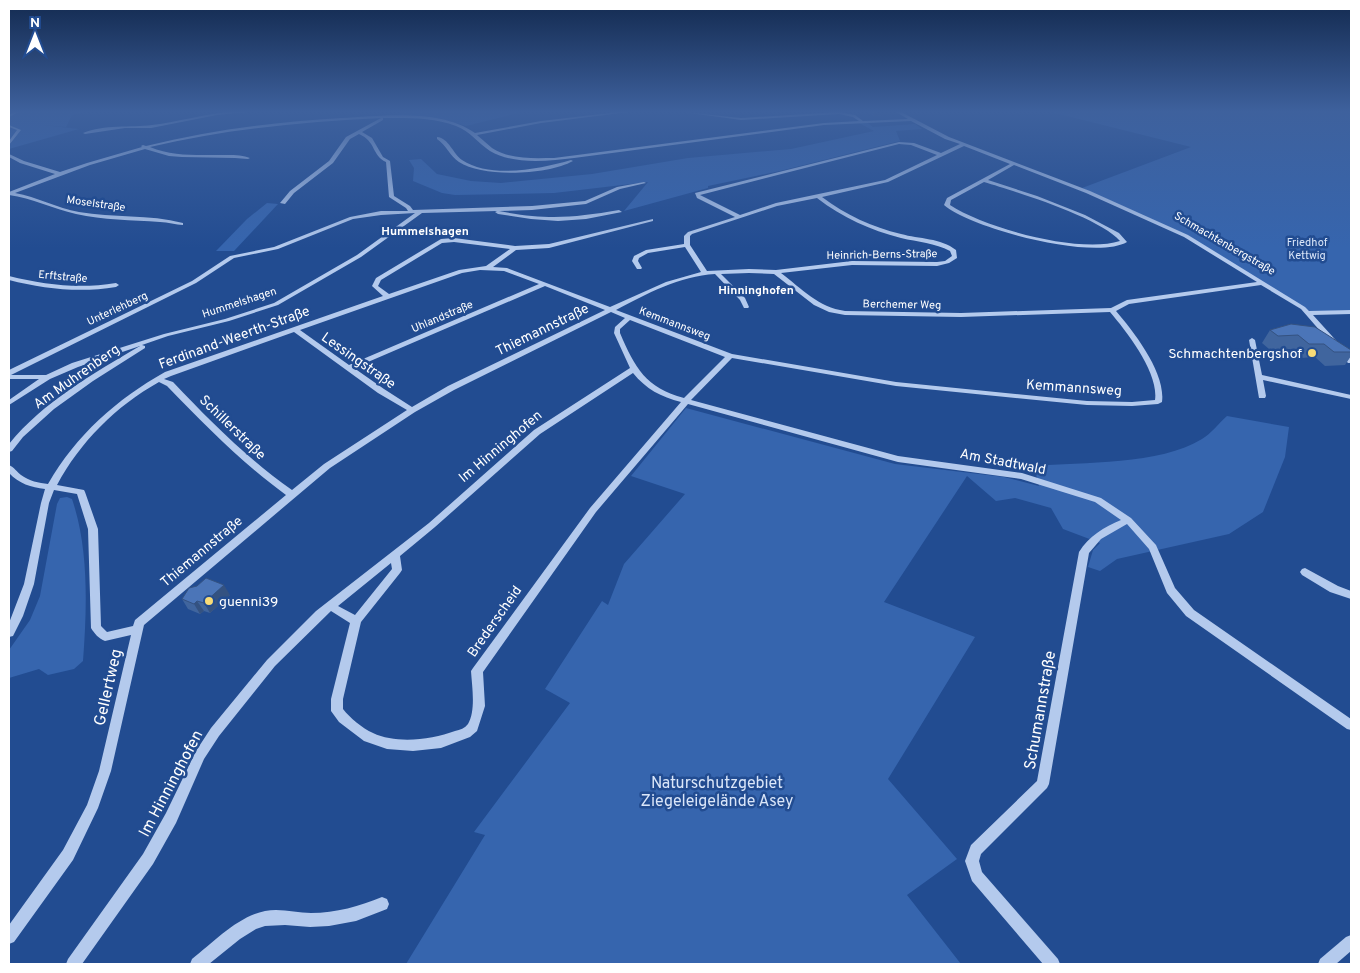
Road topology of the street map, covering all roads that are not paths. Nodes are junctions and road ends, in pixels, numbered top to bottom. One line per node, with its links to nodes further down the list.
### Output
1 (13, 157): 15 (street)
2 (108, 157): 15 (street)
3 (226, 157): 13 (street)
4 (334, 157): 20 (street)
5 (381, 157): 22 (street)
6 (458, 157): 9 (street)
7 (524, 157): 8 (street)
8 (566, 157)
9 (574, 157)
10 (841, 157): 25 (street)
11 (936, 157): 19 (street)
12 (998, 157): 14 (street, Schmachtenbergstraße)
13 (248, 158)
14 (1014, 163): 16 (street); 36 (street, Schmachtenbergstraße)
15 (59, 173): 18 (street)
16 (983, 180): 16 (street)
17 (644, 183): 21 (street)
18 (9, 194): 27 (street, Moselstraße)
19 (820, 197): 25 (street); 32 (street, Heinrich-Berns-Straße)
20 (283, 203)
21 (486, 209): 23 (street); 24 (street)
22 (411, 212): 23 (street); 53 (street, Unterlehberg)
23 (420, 212): 47 (street, Hummelshagen)
24 (619, 212)
25 (740, 217): 28 (street)
26 (651, 220): 29 (street)
27 (181, 224)
28 (687, 245): 31 (street); 33 (street)
29 (515, 248): 30 (street); 39 (street)
30 (489, 267): 37 (street, Ferdinand-Weerth-Straße); 39 (street, Ferdinand-Weerth-Straße)
31 (639, 268)
32 (776, 272): 34 (street); 42 (street, Berchemer Weg)
33 (705, 274): 34 (street); 41 (street, Thiemannstraße)
34 (718, 274): 40 (street)
35 (9, 278): 38 (street, Erftstraße)
36 (1263, 283): 42 (street); 44 (street, Schmachtenbergstraße)
37 (544, 284): 41 (street, Ferdinand-Weerth-Straße); 51 (street, Uhlandstraße)
38 (116, 285)
39 (387, 296): 46 (street, Ferdinand-Weerth-Straße)
40 (746, 307)
41 (611, 310): 45 (street, Kemmannsweg); 62 (street, Thiemannstraße)
42 (1112, 310): 49 (street, Kemmannsweg)
43 (1351, 312): 44 (street)
44 (1310, 313): 50 (street, Schmachtenbergstraße)
45 (629, 317): 49 (street, Kemmannsweg); 52 (street, Am Stadtwald)
46 (294, 329): 51 (street, Lessingstraße); 57 (street, Ferdinand-Weerth-Straße)
47 (166, 335): 55 (street, Hummelshagen); 63 (street, Am Muhrenberg)
48 (1252, 340): 56 (street)
49 (730, 356): 60 (street)
50 (1351, 361)
51 (348, 368): 62 (street, Lessingstraße)
52 (633, 370): 60 (street, Am Stadtwald); 68 (street, Im Hinninghofen)
53 (9, 373)
54 (9, 377): 55 (street, Hummelshagen)
55 (47, 377): 61 (street, Hummelshagen)
56 (1260, 377): 58 (street); 59 (street)
57 (158, 379): 65 (street, Ferdinand-Weerth-Straße); 66 (street, Schillerstraße)
58 (1262, 396)
59 (1351, 397)
60 (686, 403): 67 (street, Am Stadtwald); 72 (street, Brederscheid)
61 (9, 404)
62 (412, 410): 66 (street, Thiemannstraße)
63 (9, 449)
64 (9, 468): 65 (street)
65 (50, 488): 73 (street, Gellertweg); 74 (street, Ferdinand-Weerth-Straße)
66 (291, 494): 73 (street, Thiemannstraße)
67 (1128, 520): 75 (street, Am Stadtwald); 81 (street, Schumannstraße)
68 (395, 556): 71 (street, Im Hinninghofen); 72 (street)
69 (1305, 572): 70 (street)
70 (1351, 595)
71 (330, 606): 72 (street); 79 (street, Im Hinninghofen)
72 (356, 621)
73 (136, 630): 77 (street, Gellertweg)
74 (9, 633)
75 (1351, 725)
76 (382, 904): 80 (street)
77 (9, 937)
78 (1351, 942): 82 (street)
79 (73, 964)
80 (196, 964)
81 (1053, 964)
82 (1325, 964)

